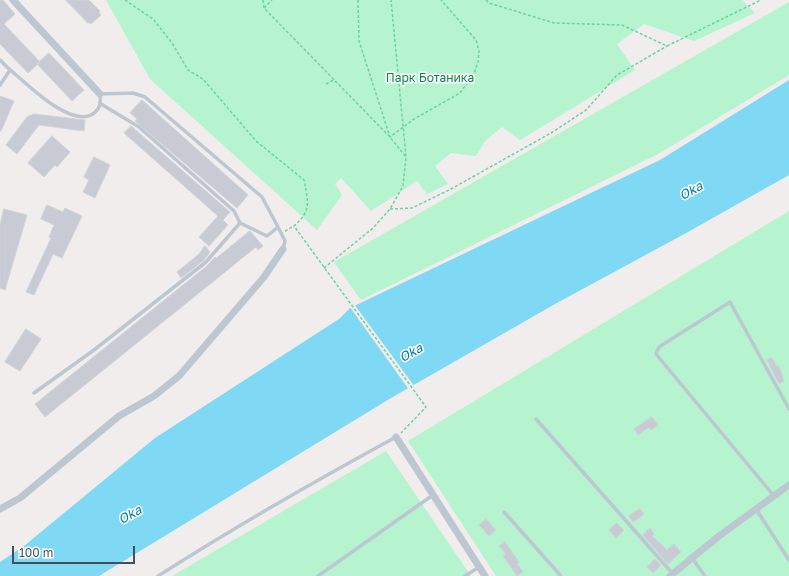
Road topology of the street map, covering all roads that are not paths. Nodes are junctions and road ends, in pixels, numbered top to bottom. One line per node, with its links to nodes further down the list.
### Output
1 (13, 0): 5 (street)
2 (0, 60): 3 (lane)
3 (10, 70): 4 (lane); 6 (lane)
4 (0, 85)
5 (100, 94): 6 (lane); 8 (lane)
6 (101, 104): 7 (lane)
7 (240, 223): 8 (lane); 10 (lane)
8 (278, 227): 9 (lane)
9 (283, 249): 17 (street)
10 (34, 393)
11 (789, 409): 16 (lane)
12 (536, 420): 23 (lane)
13 (396, 437): 15 (street); 24 (lane)
14 (789, 485): 16 (street)
15 (433, 495): 22 (street); 25 (lane)
16 (774, 496): 18 (street)
17 (0, 509)
18 (756, 509): 20 (street); 21 (lane)
19 (504, 512): 28 (lane)
20 (692, 558): 23 (street); 29 (lane)
21 (789, 560)
22 (479, 567): 26 (lane); 27 (street)
23 (672, 575)
24 (158, 576)
25 (318, 576)
26 (465, 576)
27 (485, 576)
28 (561, 576)
29 (705, 576)

